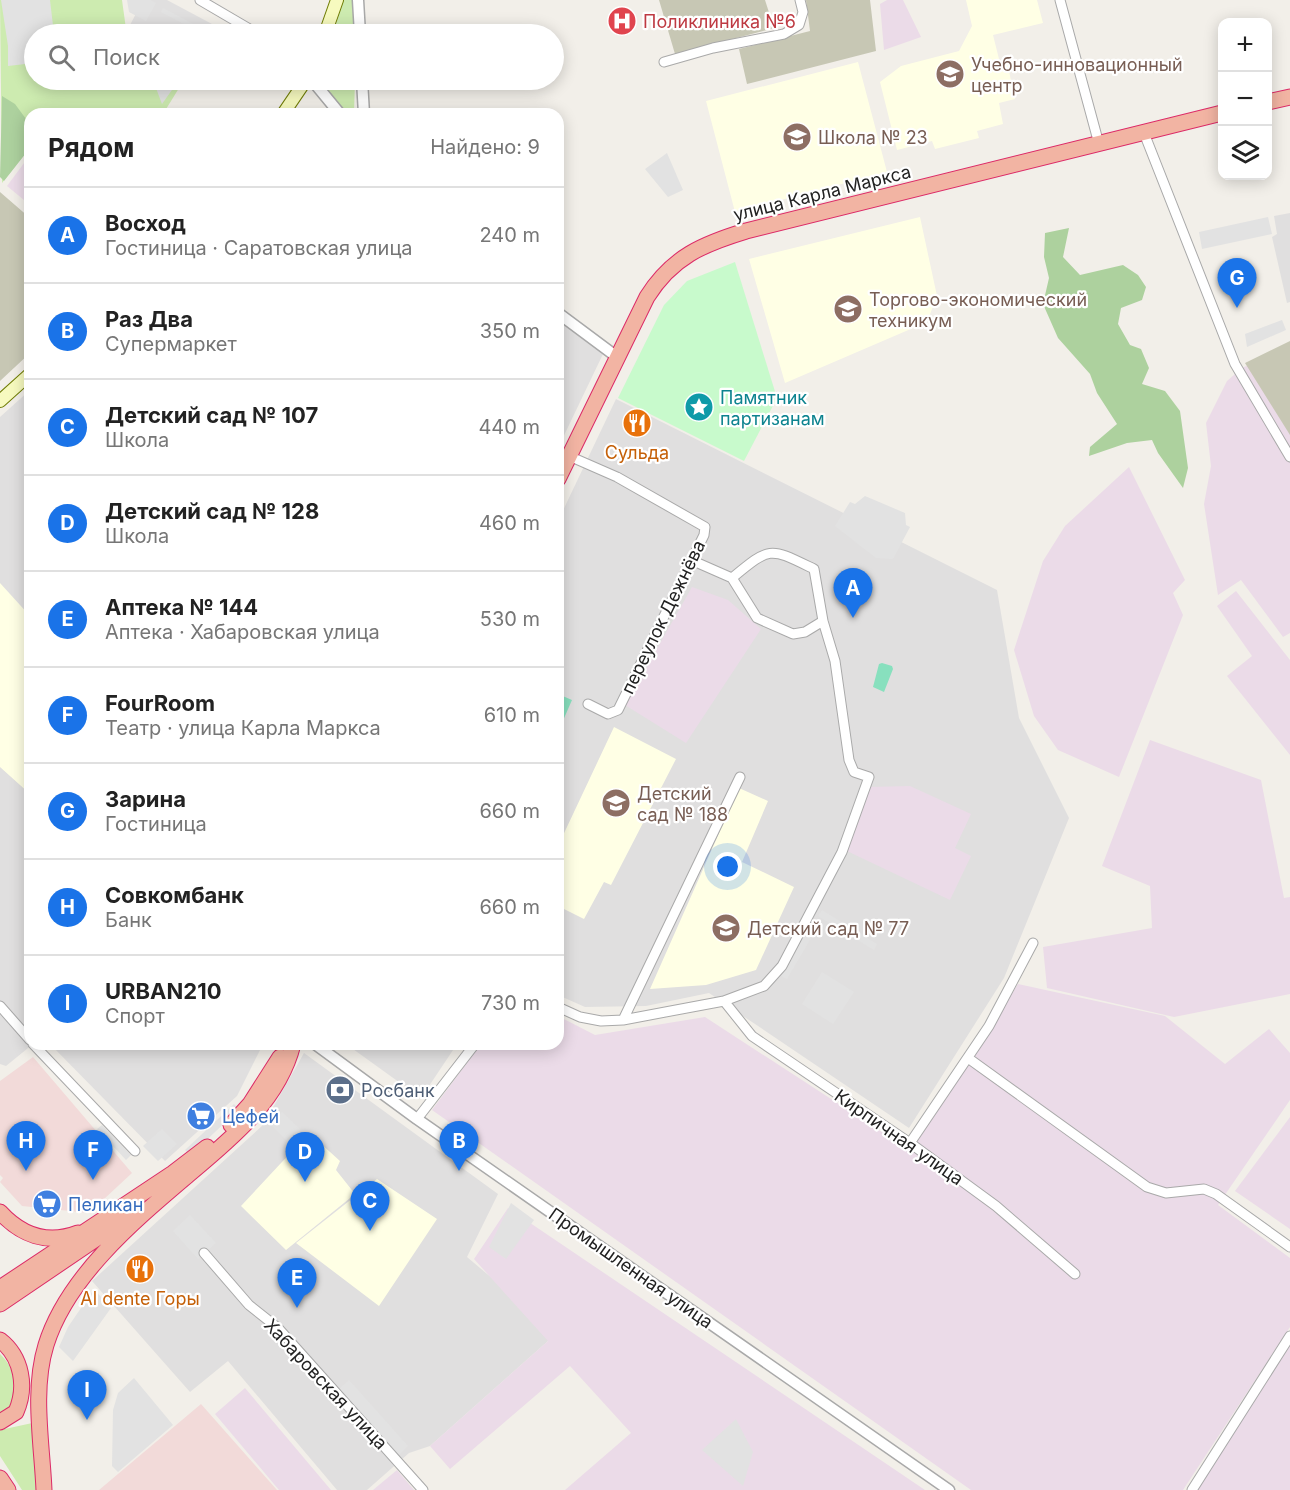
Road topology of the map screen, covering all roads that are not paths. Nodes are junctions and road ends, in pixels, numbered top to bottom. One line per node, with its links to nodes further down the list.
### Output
1 (200, 0): 6 (street)
2 (337, 0): 7 (main road)
3 (358, 0): 8 (street)
4 (800, 0): 9 (street)
5 (1060, 0): 20 (street)
6 (241, 24)
7 (329, 24)
8 (359, 24)
9 (664, 62)
10 (299, 90): 15 (main road)
11 (320, 90): 16 (street)
12 (363, 90): 17 (street)
13 (1290, 97): 14 (highway)
14 (1272, 101)
15 (287, 108)
16 (335, 108)
17 (364, 108)
18 (1218, 114): 19 (highway, улица Карла Маркса)
19 (1144, 133): 20 (highway, улица Карла Маркса); 26 (street)
20 (1099, 144): 22 (highway, улица Карла Маркса)
21 (564, 317): 22 (street)
22 (616, 357): 25 (highway, улица Карла Маркса)
23 (24, 380): 24 (main road)
24 (0, 402)
25 (569, 456): 27 (highway, улица Карла Маркса); 28 (street, переулок Дежнёва)
26 (1290, 457)
27 (564, 466)
28 (691, 560): 29 (street); 31 (street, переулок Дежнёва)
29 (732, 578): 30 (street); 30 (street)
30 (823, 621): 34 (street)
31 (588, 704)
32 (741, 777): 37 (street)
33 (1033, 943): 44 (street)
34 (724, 1001): 37 (street); 46 (street, Кирпичная улица)
35 (0, 1006): 38 (street)
36 (564, 1010): 37 (street)
37 (623, 1020)
38 (24, 1033)
39 (39, 1050): 47 (street)
40 (283, 1050): 50 (highway)
41 (292, 1050): 48 (highway)
42 (323, 1050): 45 (street, Промышленная улица)
43 (470, 1050): 45 (street)
44 (968, 1058): 46 (street); 51 (street)
45 (417, 1119): 63 (street, Промышленная улица)
46 (910, 1143): 53 (street, Кирпичная улица)
47 (135, 1151)
48 (180, 1182): 55 (highway); 61 (highway)
49 (0, 1212): 50 (highway)
50 (94, 1226): 54 (highway)
51 (1290, 1247)
52 (204, 1253): 62 (street, Хабаровская улица)
53 (1075, 1274)
54 (0, 1288)
55 (0, 1304)
56 (1290, 1336): 64 (street)
57 (0, 1340): 58 (highway)
58 (0, 1422)
59 (0, 1478): 60 (highway)
60 (8, 1490)
61 (44, 1490)
62 (423, 1490)
63 (949, 1490)
64 (1192, 1490)

